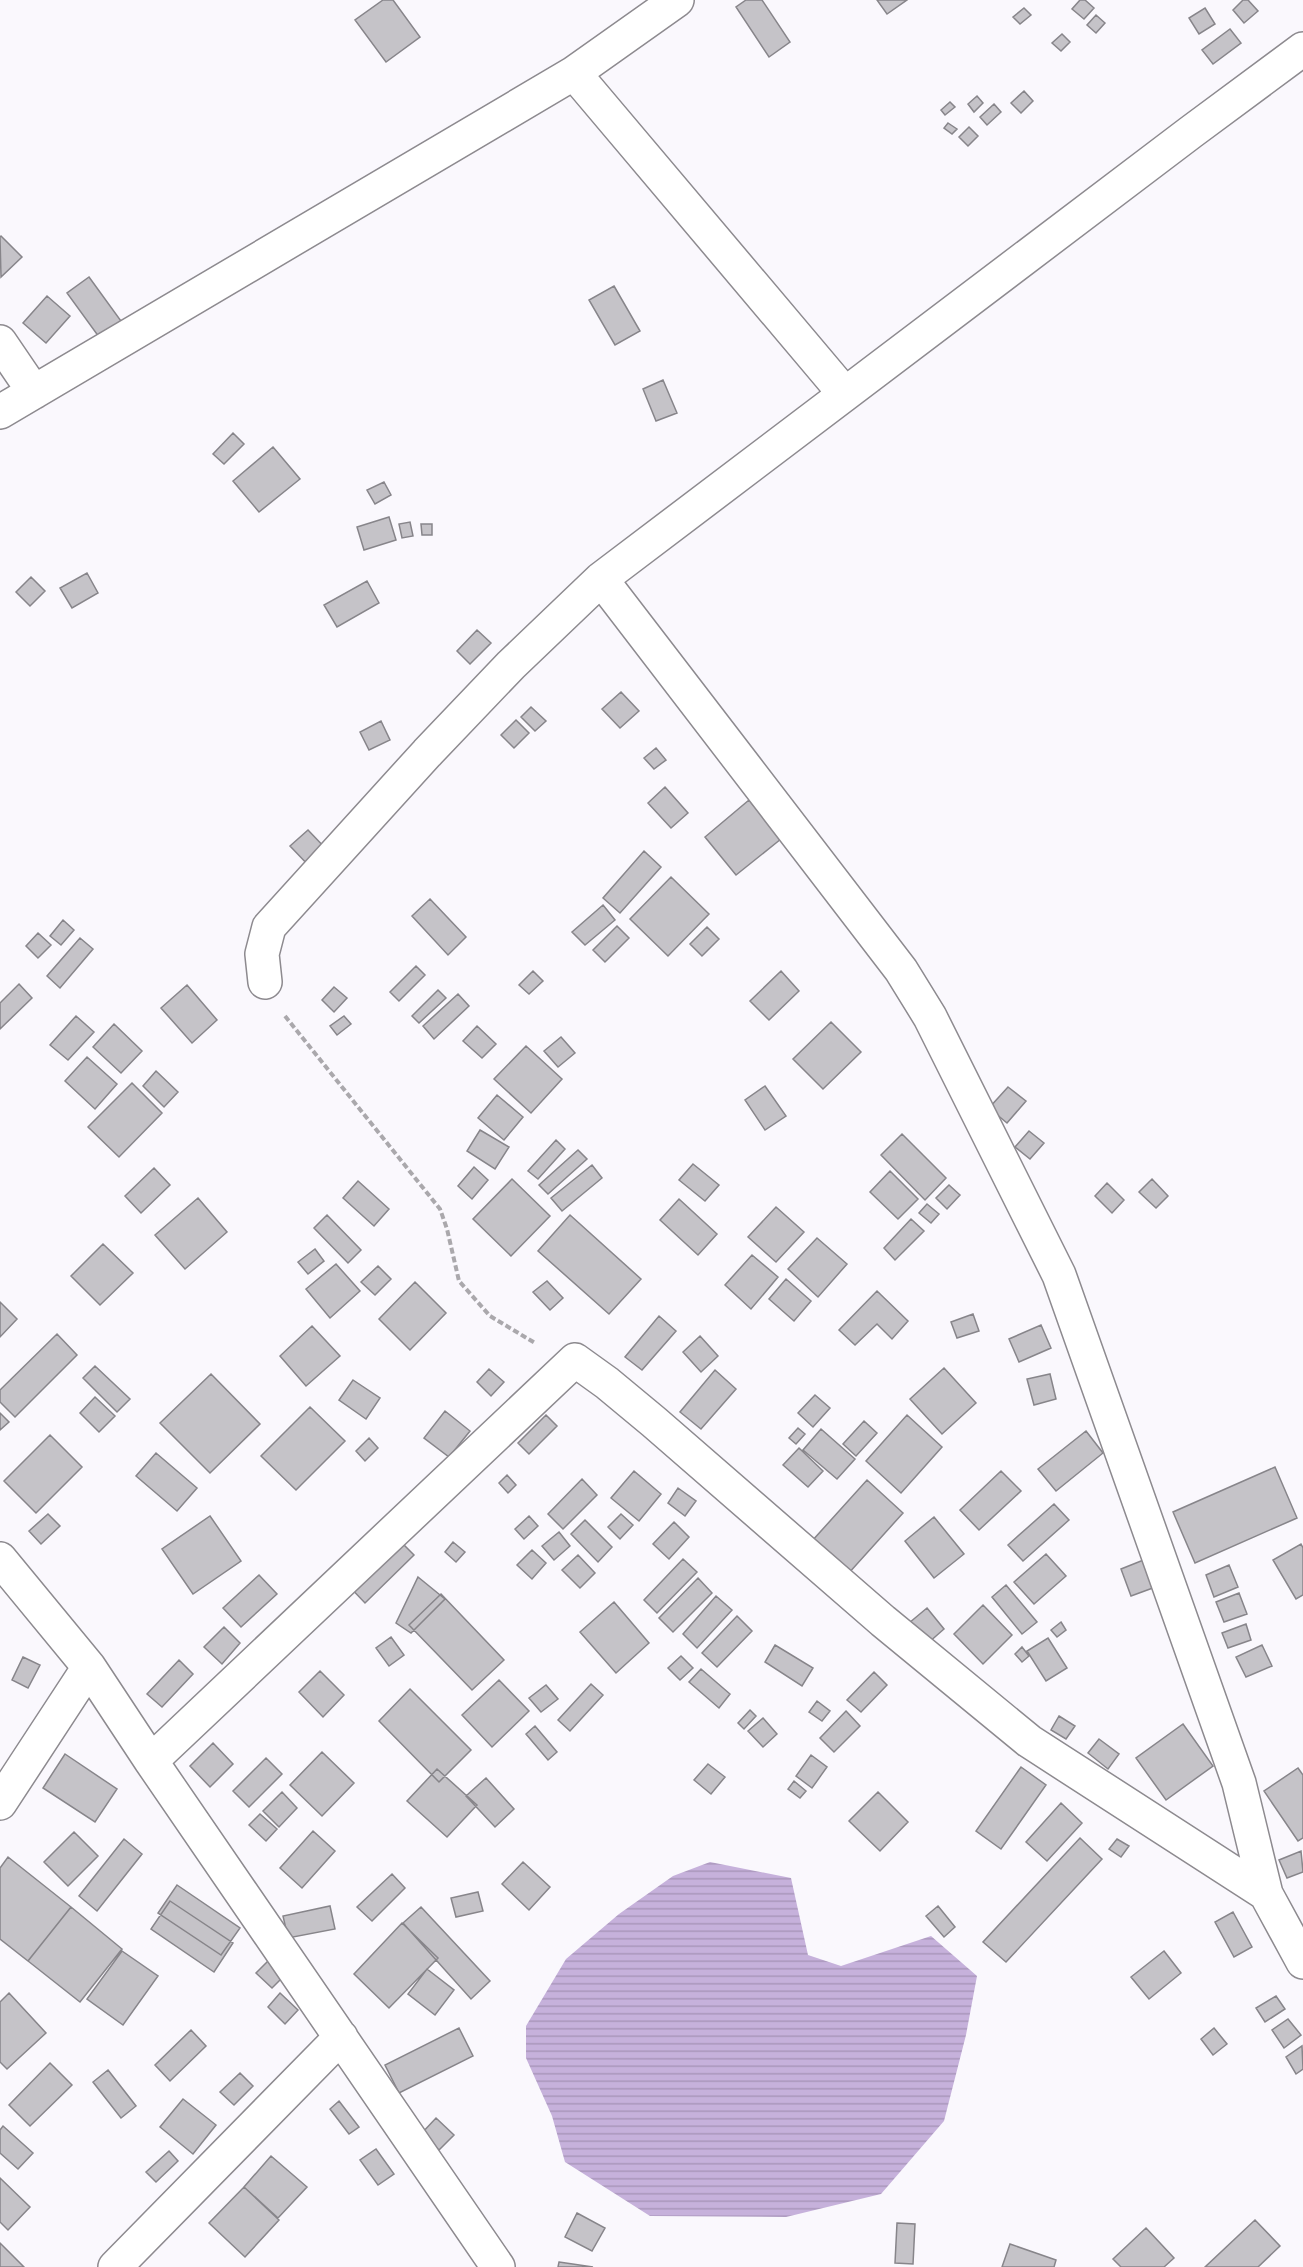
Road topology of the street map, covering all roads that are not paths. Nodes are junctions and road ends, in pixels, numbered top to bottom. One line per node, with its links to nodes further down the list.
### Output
1 (677, 0): 3 (street)
2 (1303, 49): 6 (street)
3 (574, 73): 5 (street); 6 (street)
4 (0, 342): 5 (street)
5 (34, 392): 7 (street)
6 (845, 394): 8 (street)
7 (0, 412)
8 (601, 579): 9 (street); 14 (street)
9 (265, 982)
10 (0, 1559): 11 (street)
11 (89, 1667): 12 (street); 13 (street)
12 (152, 1761): 14 (street); 16 (street)
13 (0, 1803)
14 (1266, 1894): 15 (street)
15 (1303, 1962)
16 (342, 2037): 17 (street); 18 (street)
17 (116, 2267)
18 (498, 2267)

